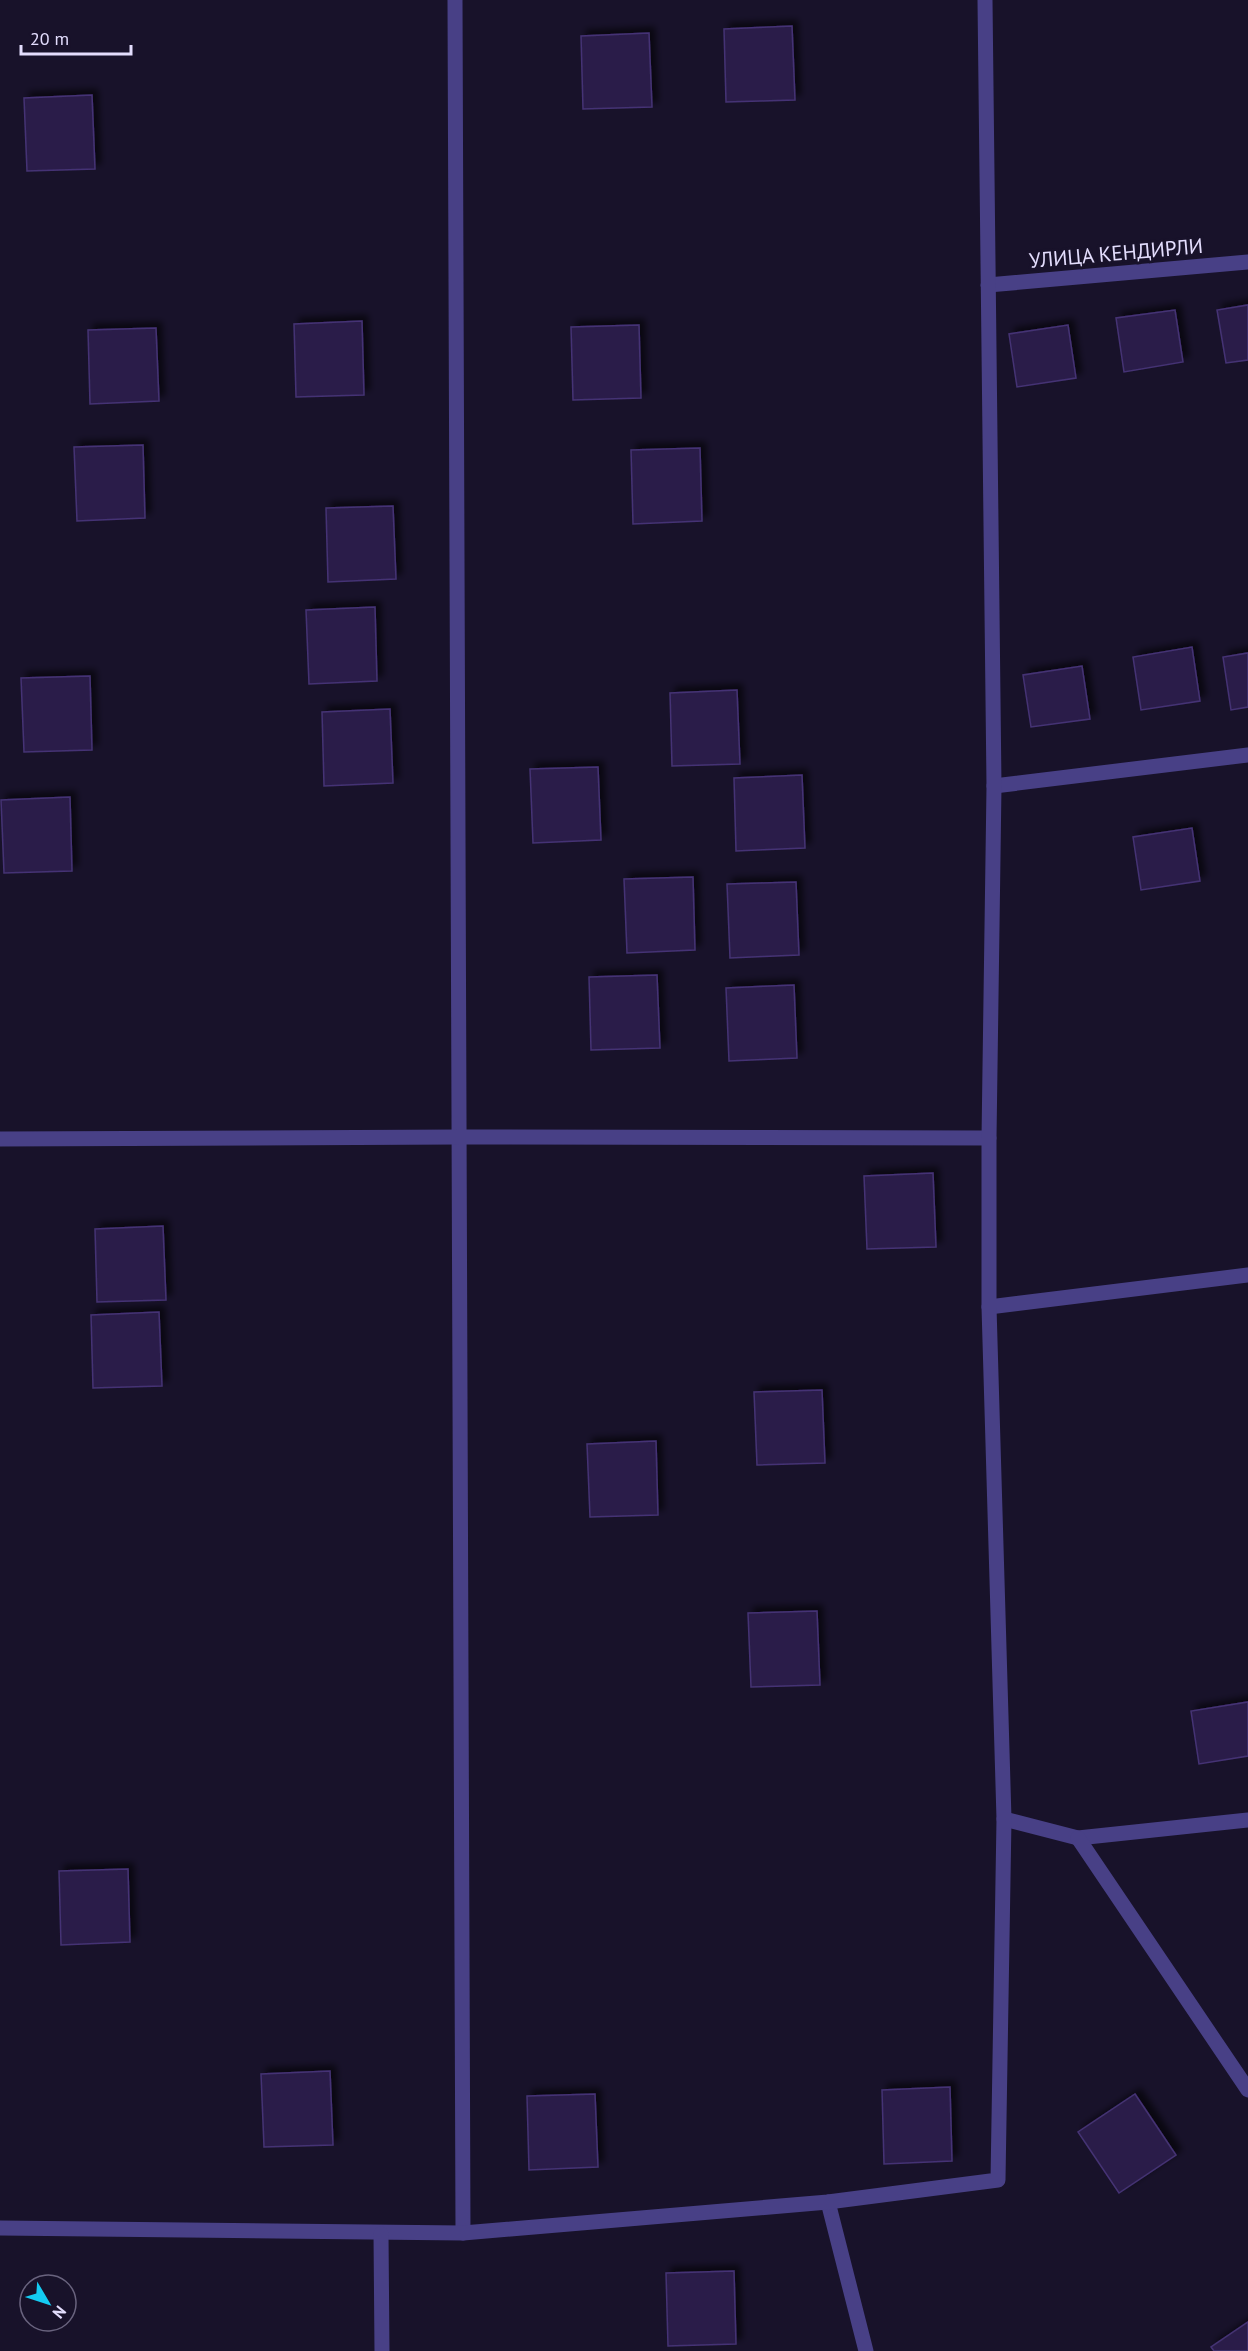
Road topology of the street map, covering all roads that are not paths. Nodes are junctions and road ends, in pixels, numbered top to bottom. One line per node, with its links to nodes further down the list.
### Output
1 (455, 0): 7 (street)
2 (985, 0): 4 (street)
3 (1248, 262): 4 (street, УЛИЦА КЕНДИРЛИ)
4 (988, 285): 6 (street)
5 (1248, 755): 6 (street)
6 (994, 786): 8 (street)
7 (459, 1137): 8 (street); 9 (street); 18 (street)
8 (989, 1138): 11 (street)
9 (0, 1139)
10 (1248, 1275): 11 (street)
11 (989, 1307): 12 (street)
12 (1004, 1819): 14 (street); 16 (street)
13 (1248, 1820): 14 (street)
14 (1078, 1839): 15 (street)
15 (1248, 2090)
16 (828, 2202): 18 (street); 21 (street)
17 (0, 2228): 19 (street)
18 (462, 2233): 19 (street)
19 (381, 2234): 20 (street)
20 (382, 2351)
21 (866, 2351)

